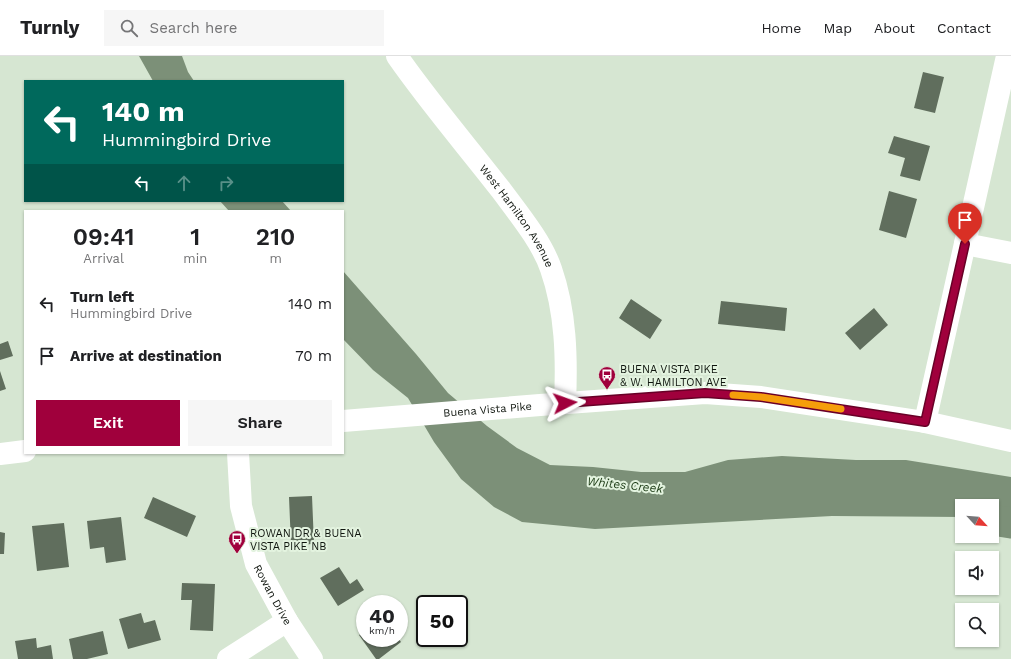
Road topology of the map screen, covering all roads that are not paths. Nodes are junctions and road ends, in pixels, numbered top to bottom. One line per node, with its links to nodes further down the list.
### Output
1 (397, 56): 6 (street, West Hamilton Avenue)
2 (1008, 57): 3 (street)
3 (1003, 109): 4 (street)
4 (965, 244): 5 (street); 8 (street)
5 (1011, 253)
6 (565, 403): 7 (street, Buena Vista Pike); 8 (street, Buena Vista Pike)
7 (346, 421)
8 (925, 422): 9 (street, Buena Vista Pike)
9 (1011, 441)
10 (24, 451): 11 (street)
11 (0, 454)
12 (238, 454): 13 (street, Rowan Drive)
13 (287, 621): 14 (street); 15 (street, Rowan Drive)
14 (228, 659)
15 (312, 659)

